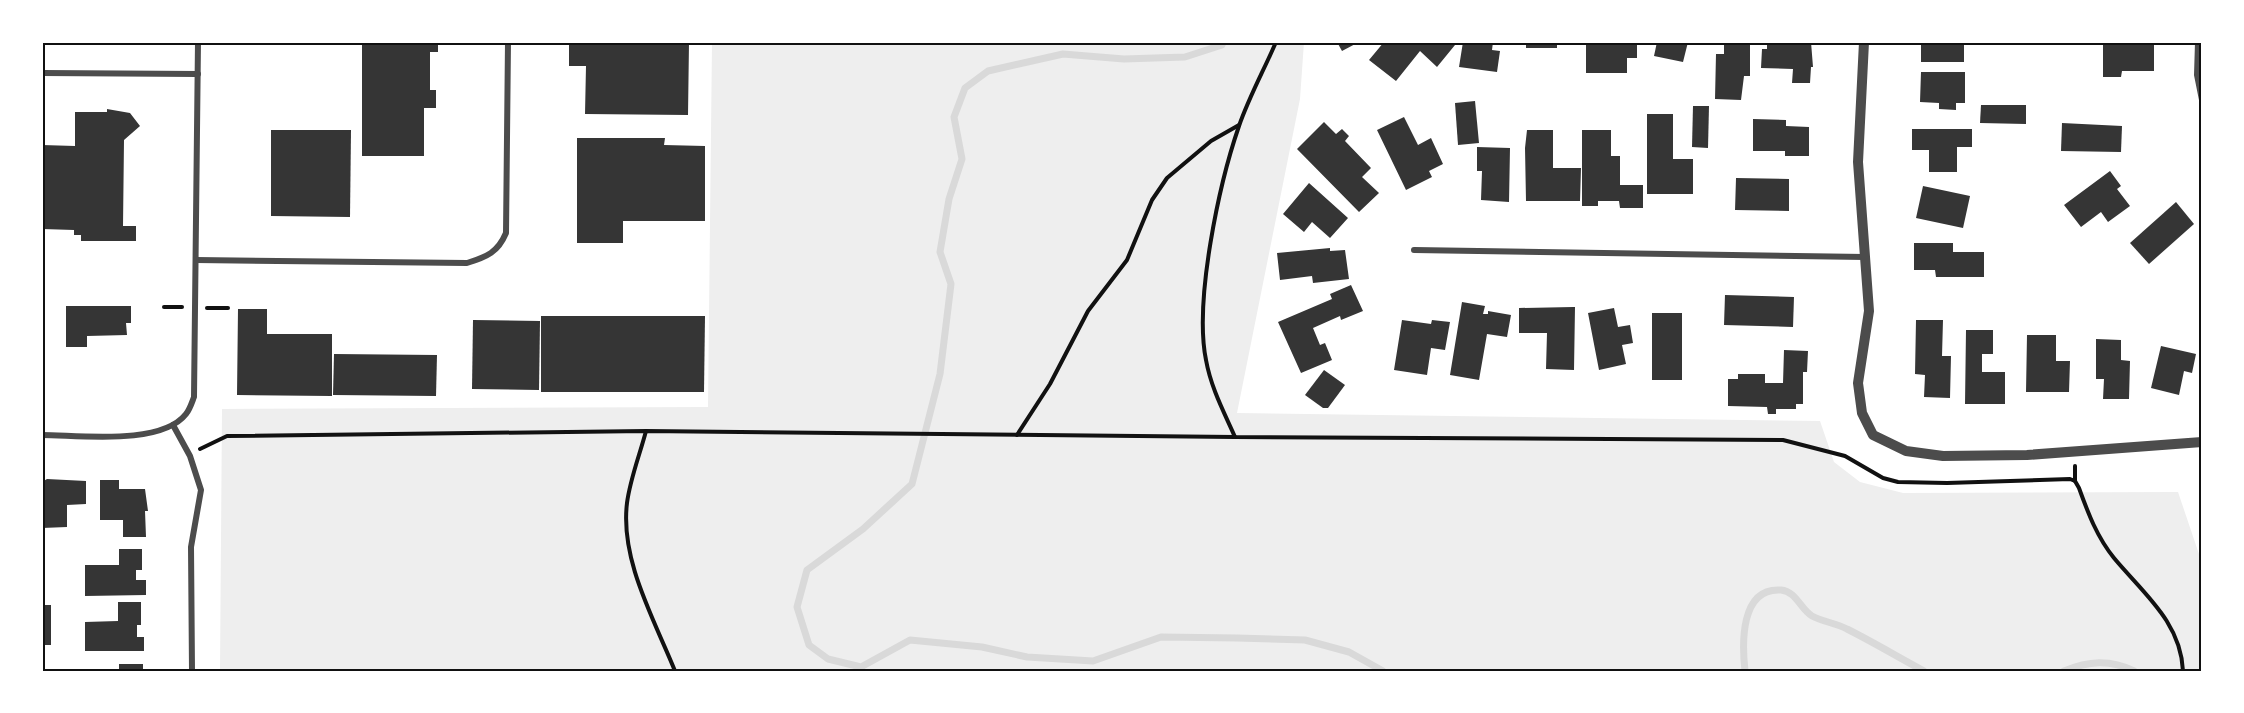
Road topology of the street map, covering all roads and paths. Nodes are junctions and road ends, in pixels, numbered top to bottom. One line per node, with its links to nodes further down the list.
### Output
1 (198, 42): 7 (street)
2 (508, 42): 12 (street)
3 (1276, 42): 9 (path)
4 (1864, 42): 11 (street)
5 (2198, 42): 8 (street)
6 (42, 73): 7 (street)
7 (198, 74): 12 (street)
8 (2202, 100)
9 (1239, 124): 16 (path); 17 (path)
10 (1414, 250): 11 (street)
11 (1866, 257): 18 (street)
12 (196, 260): 13 (street)
13 (173, 425): 15 (street); 19 (street)
14 (646, 431): 16 (path); 19 (path); 21 (path)
15 (42, 435)
16 (1016, 435): 17 (path)
17 (1235, 437): 22 (path)
18 (2202, 442)
19 (190, 456): 20 (street)
20 (192, 671)
21 (675, 671)
22 (2183, 671)

